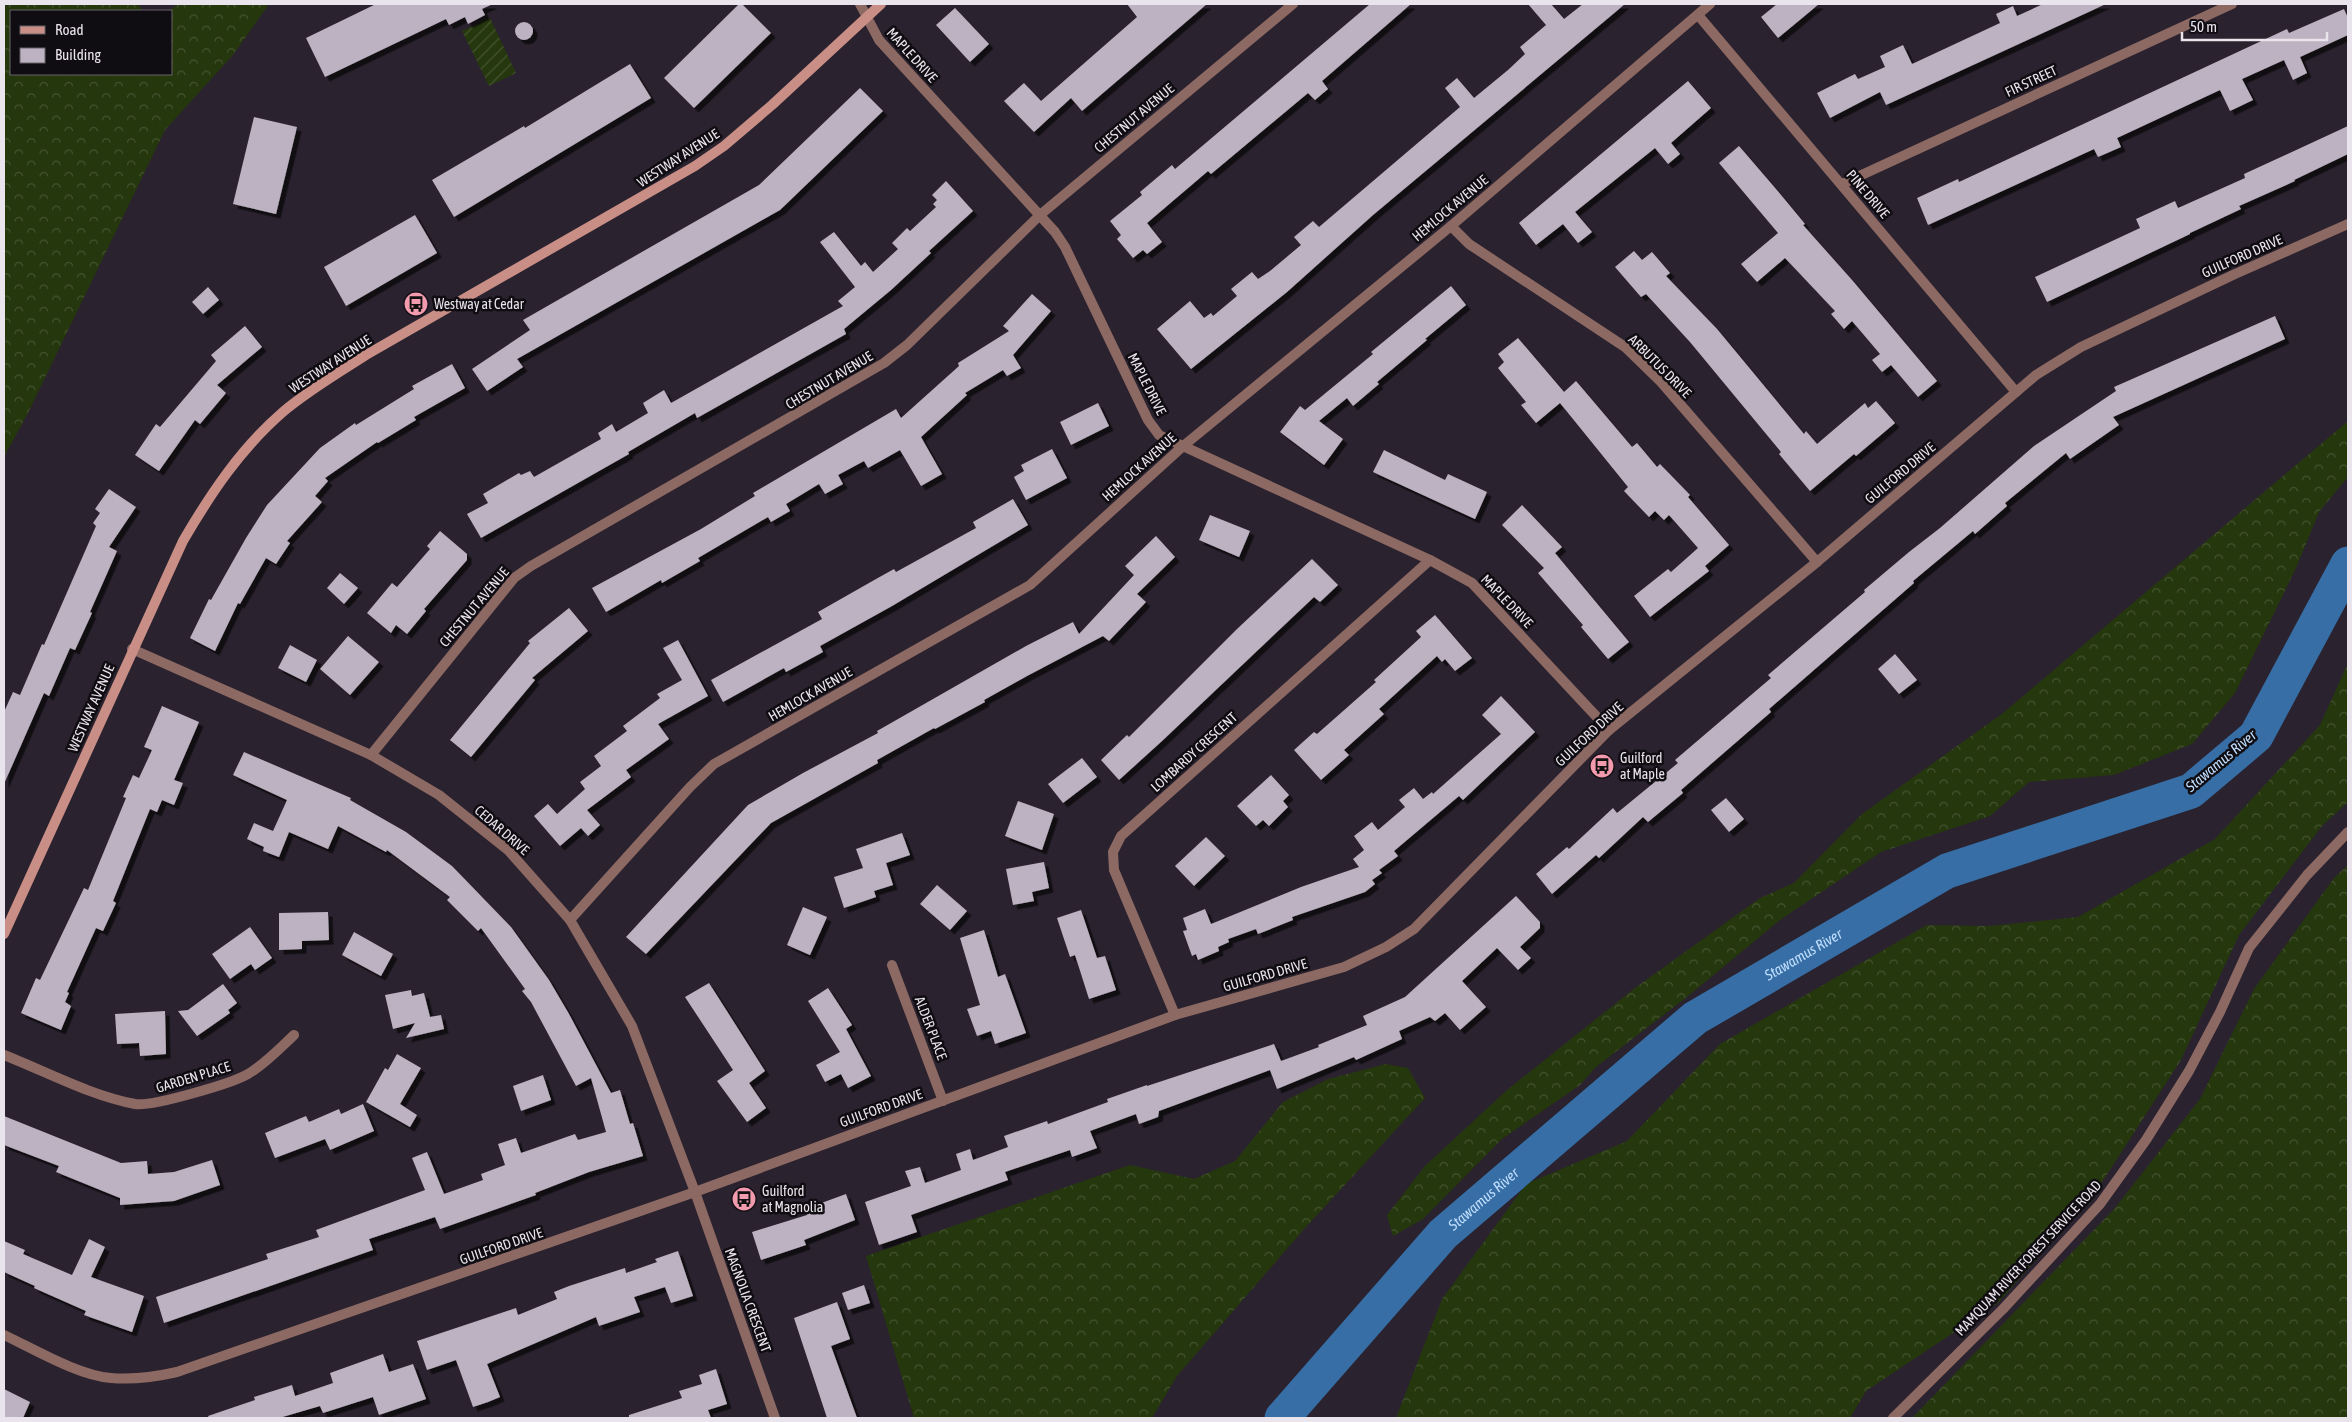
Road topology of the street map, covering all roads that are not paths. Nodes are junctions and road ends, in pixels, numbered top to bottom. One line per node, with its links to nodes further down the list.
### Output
1 (860, 4): 7 (street, MAPLE DRIVE)
2 (881, 4): 7 (street, WESTWAY AVENUE)
3 (1293, 4): 9 (street, CHESTNUT AVENUE)
4 (1710, 4): 6 (street, HEMLOCK AVENUE)
5 (2232, 4): 8 (street, FIR STREET)
6 (1698, 15): 8 (street, PINE DRIVE); 11 (street, HEMLOCK AVENUE)
7 (866, 18): 9 (street, MAPLE DRIVE); 16 (street, WESTWAY AVENUE)
8 (1842, 184): 12 (street, PINE DRIVE)
9 (1040, 214): 13 (street, MAPLE DRIVE); 18 (street, CHESTNUT AVENUE)
10 (2348, 224): 12 (street, GUILFORD DRIVE)
11 (1451, 226): 13 (street, HEMLOCK AVENUE); 15 (street, ARBUTUS DRIVE)
12 (2016, 392): 15 (street, GUILFORD DRIVE)
13 (1182, 447): 14 (street, MAPLE DRIVE); 20 (street, HEMLOCK AVENUE)
14 (1430, 560): 17 (street, MAPLE DRIVE); 23 (street, LOMBARDY CRESCENT)
15 (1817, 562): 17 (street, GUILFORD DRIVE)
16 (132, 649): 18 (street, CEDAR DRIVE); 21 (street, WESTWAY AVENUE)
17 (1610, 730): 23 (street, GUILFORD DRIVE)
18 (371, 755): 20 (street, CEDAR DRIVE)
19 (2348, 832): 30 (street, MAMQUAM RIVER FOREST SERVICE ROAD)
20 (570, 920): 27 (street, CEDAR DRIVE)
21 (4, 934)
22 (892, 965): 26 (street, ALDER PLACE)
23 (1175, 1015): 26 (street, GUILFORD DRIVE)
24 (294, 1035): 25 (street, GARDEN PLACE)
25 (4, 1054)
26 (943, 1101): 27 (street, GUILFORD DRIVE)
27 (695, 1192): 28 (street, GUILFORD DRIVE); 29 (street, MAGNOLIA CRESCENT)
28 (4, 1335)
29 (775, 1418)
30 (1893, 1418)

